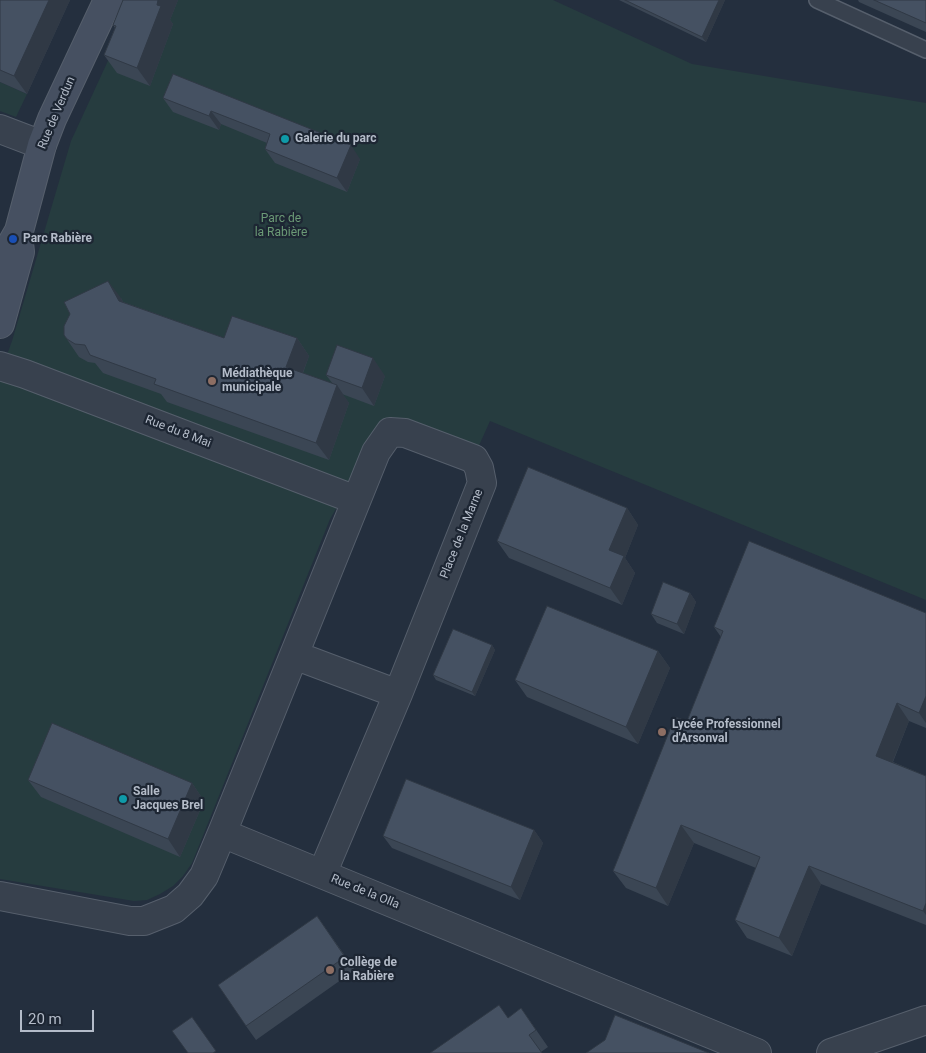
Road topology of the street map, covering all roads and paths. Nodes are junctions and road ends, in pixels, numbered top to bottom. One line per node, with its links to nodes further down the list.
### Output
1 (108, 0): 5 (main road, Rue de Verdun)
2 (817, 0): 3 (lane)
3 (926, 50)
4 (0, 129): 5 (street)
5 (42, 145): 6 (main road, Rue de Verdun)
6 (19, 231): 7 (main road, Rue de Verdun); 8 (main road, Rue de Verdun)
7 (0, 264)
8 (0, 324)
9 (0, 366): 10 (street, Rue du 8 Mai)
10 (356, 500): 11 (street, Place de la Marne); 12 (street, Place de la Marne)
11 (294, 655): 12 (street); 13 (street, Place de la Marne)
12 (398, 694): 14 (street, Place de la Marne)
13 (222, 834): 14 (street, Rue de la Olla); 15 (street)
14 (322, 874): 17 (street, Rue de la Olla)
15 (0, 896)
16 (926, 1020): 18 (street)
17 (757, 1053)
18 (831, 1053)

